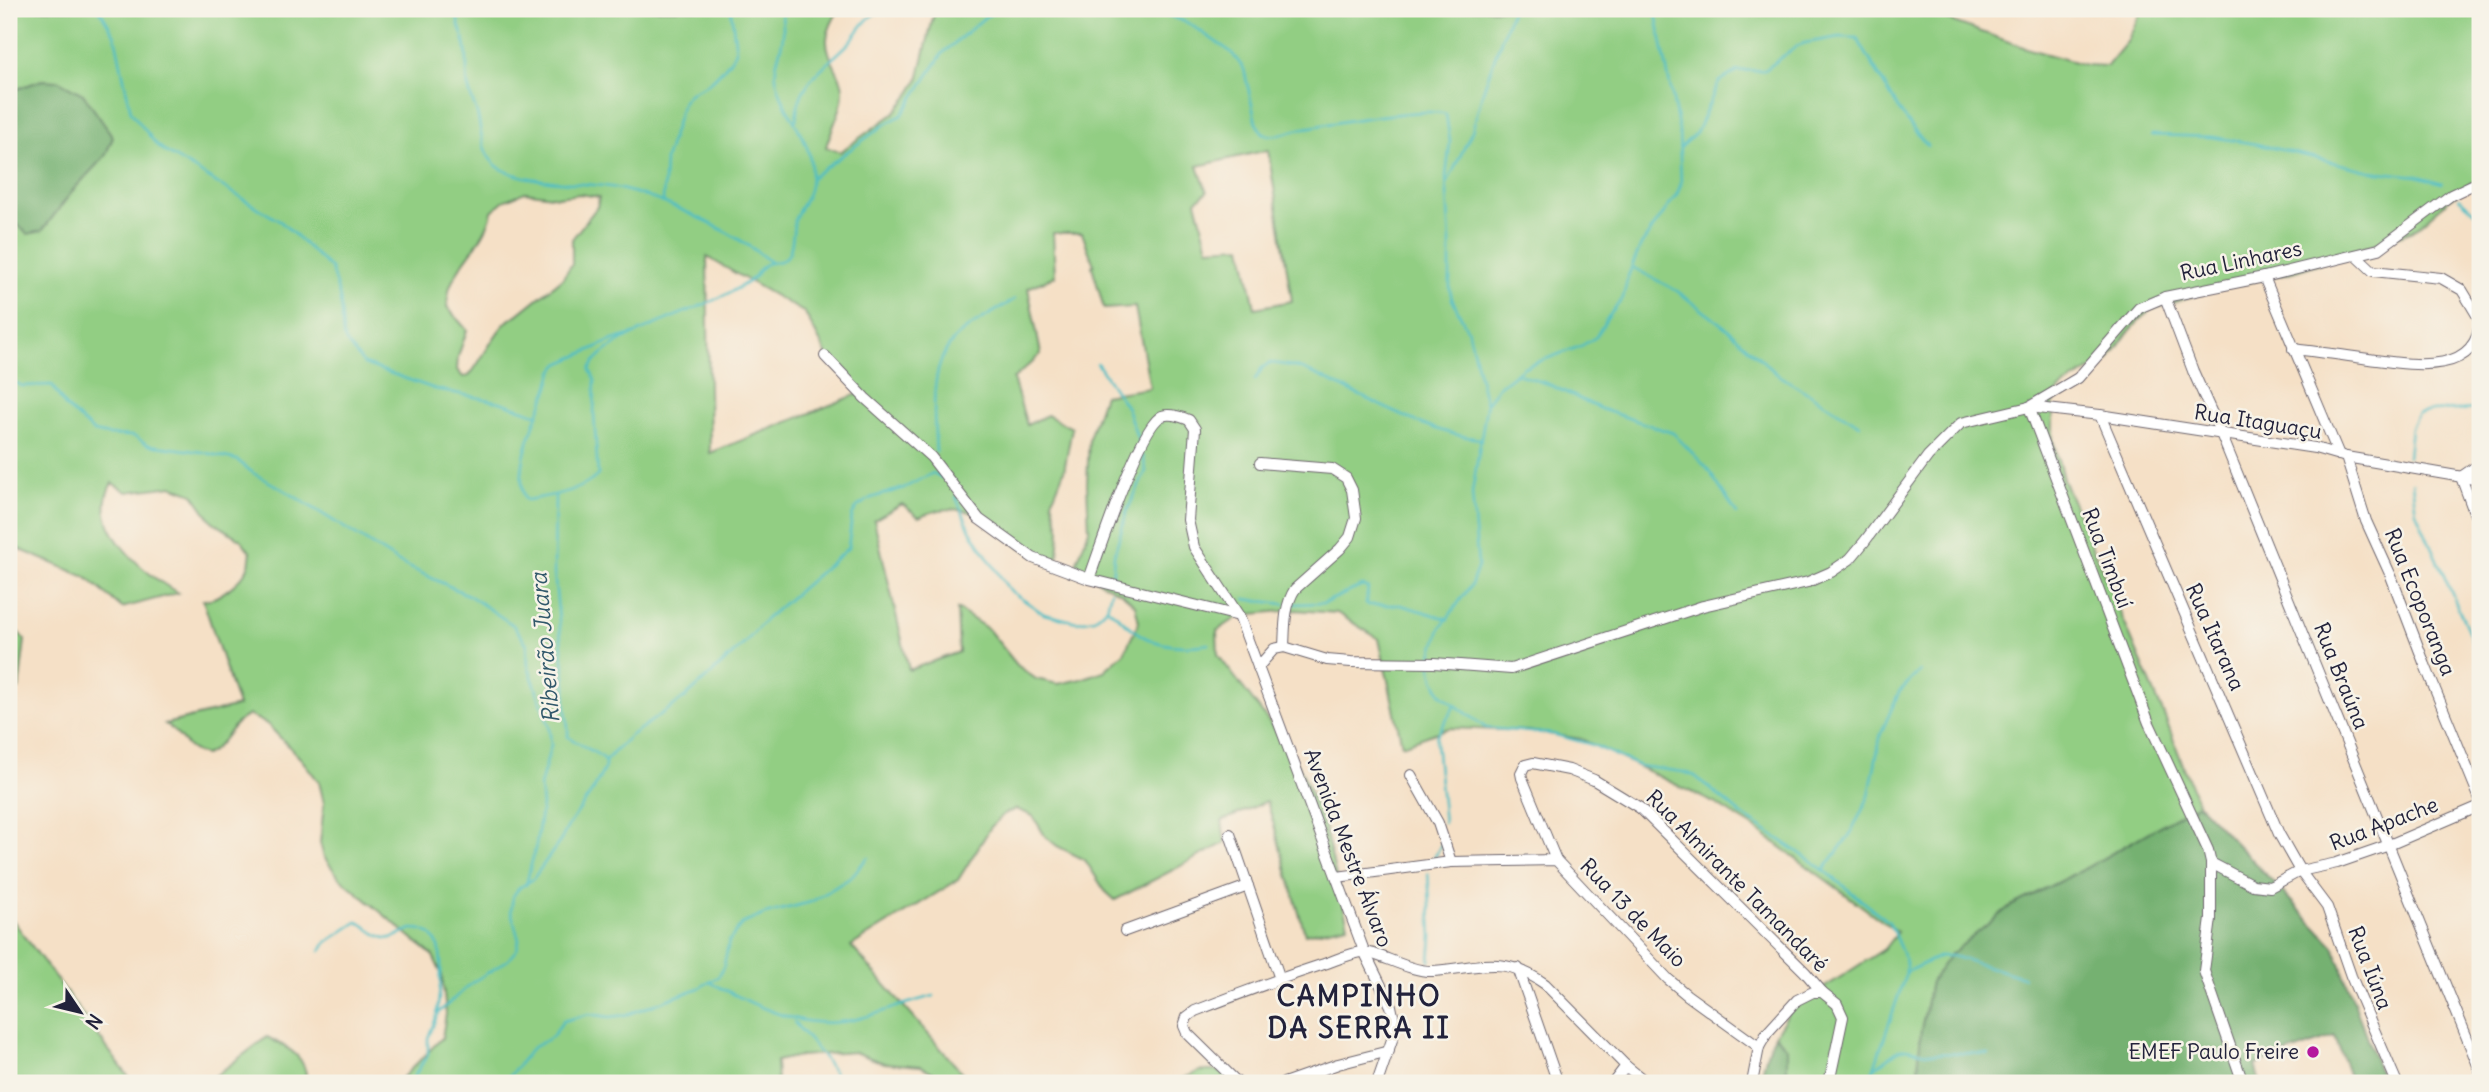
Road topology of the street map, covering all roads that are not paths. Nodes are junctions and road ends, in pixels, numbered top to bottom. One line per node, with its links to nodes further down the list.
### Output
1 (2480, 189): 2 (street, Rua Linhares)
2 (2356, 255): 3 (street, Rua Linhares); 5 (street)
3 (2264, 277): 4 (street, Rua Linhares); 5 (street, Rua Ecoporanga)
4 (2165, 297): 7 (street, Rua Linhares); 9 (street, Rua Braúna)
5 (2293, 349): 10 (street, Rua Ecoporanga)
6 (825, 356): 16 (street)
7 (2029, 407): 8 (street, Rua Itaguaçu); 18 (street); 27 (street, Rua Timbuí)
8 (2100, 415): 9 (street, Rua Itaguaçu); 28 (street, Rua Itarana)
9 (2222, 436): 10 (street, Rua Itaguaçu); 24 (street, Rua Braúna)
10 (2343, 456): 13 (street, Rua Itaguaçu); 21 (street, Rua Ecoporanga)
11 (1260, 463): 18 (street)
12 (2480, 464): 13 (street)
13 (2461, 477): 14 (street, Rua Itaguaçu); 15 (street)
14 (2480, 480)
15 (2480, 528)
16 (1089, 579): 17 (street); 17 (street, Avenida Mestre Álvaro)
17 (1239, 616): 19 (street, Avenida Mestre Álvaro)
18 (1284, 647): 19 (street)
19 (1258, 667): 29 (street, Avenida Mestre Álvaro)
20 (1411, 775): 26 (street)
21 (2480, 799)
22 (2480, 806): 24 (street, Rua Apache)
23 (1230, 834): 30 (street)
24 (2389, 845): 28 (street, Rua Apache); 39 (street, Rua Braúna)
25 (1556, 860): 26 (street, Rua 13 de Maio); 35 (street, Rua Almirante Tamandaré); 36 (street, Rua 13 de Maio)
26 (1451, 862): 29 (street, Rua 13 de Maio)
27 (2211, 863): 28 (street, Rua Apache); 48 (street)
28 (2300, 871): 49 (street, Rua Iúna)
29 (1337, 877): 32 (street, Avenida Mestre Álvaro)
30 (1248, 886): 31 (street); 34 (street)
31 (1125, 931)
32 (1364, 951): 33 (street); 34 (street); 37 (street, Avenida Mestre Álvaro)
33 (1518, 968): 38 (street); 43 (street)
34 (1280, 979): 40 (street)
35 (1822, 992): 36 (street); 47 (street)
36 (1759, 1047): 46 (street)
37 (1389, 1051): 41 (street); 42 (street, Avenida Mestre Álvaro)
38 (1626, 1066): 44 (street); 45 (street)
39 (2480, 1070)
40 (1238, 1083)
41 (1284, 1083)
42 (1377, 1083)
43 (1558, 1083)
44 (1613, 1083)
45 (1647, 1083)
46 (1752, 1083)
47 (1829, 1083)
48 (2243, 1083)
49 (2397, 1083)

